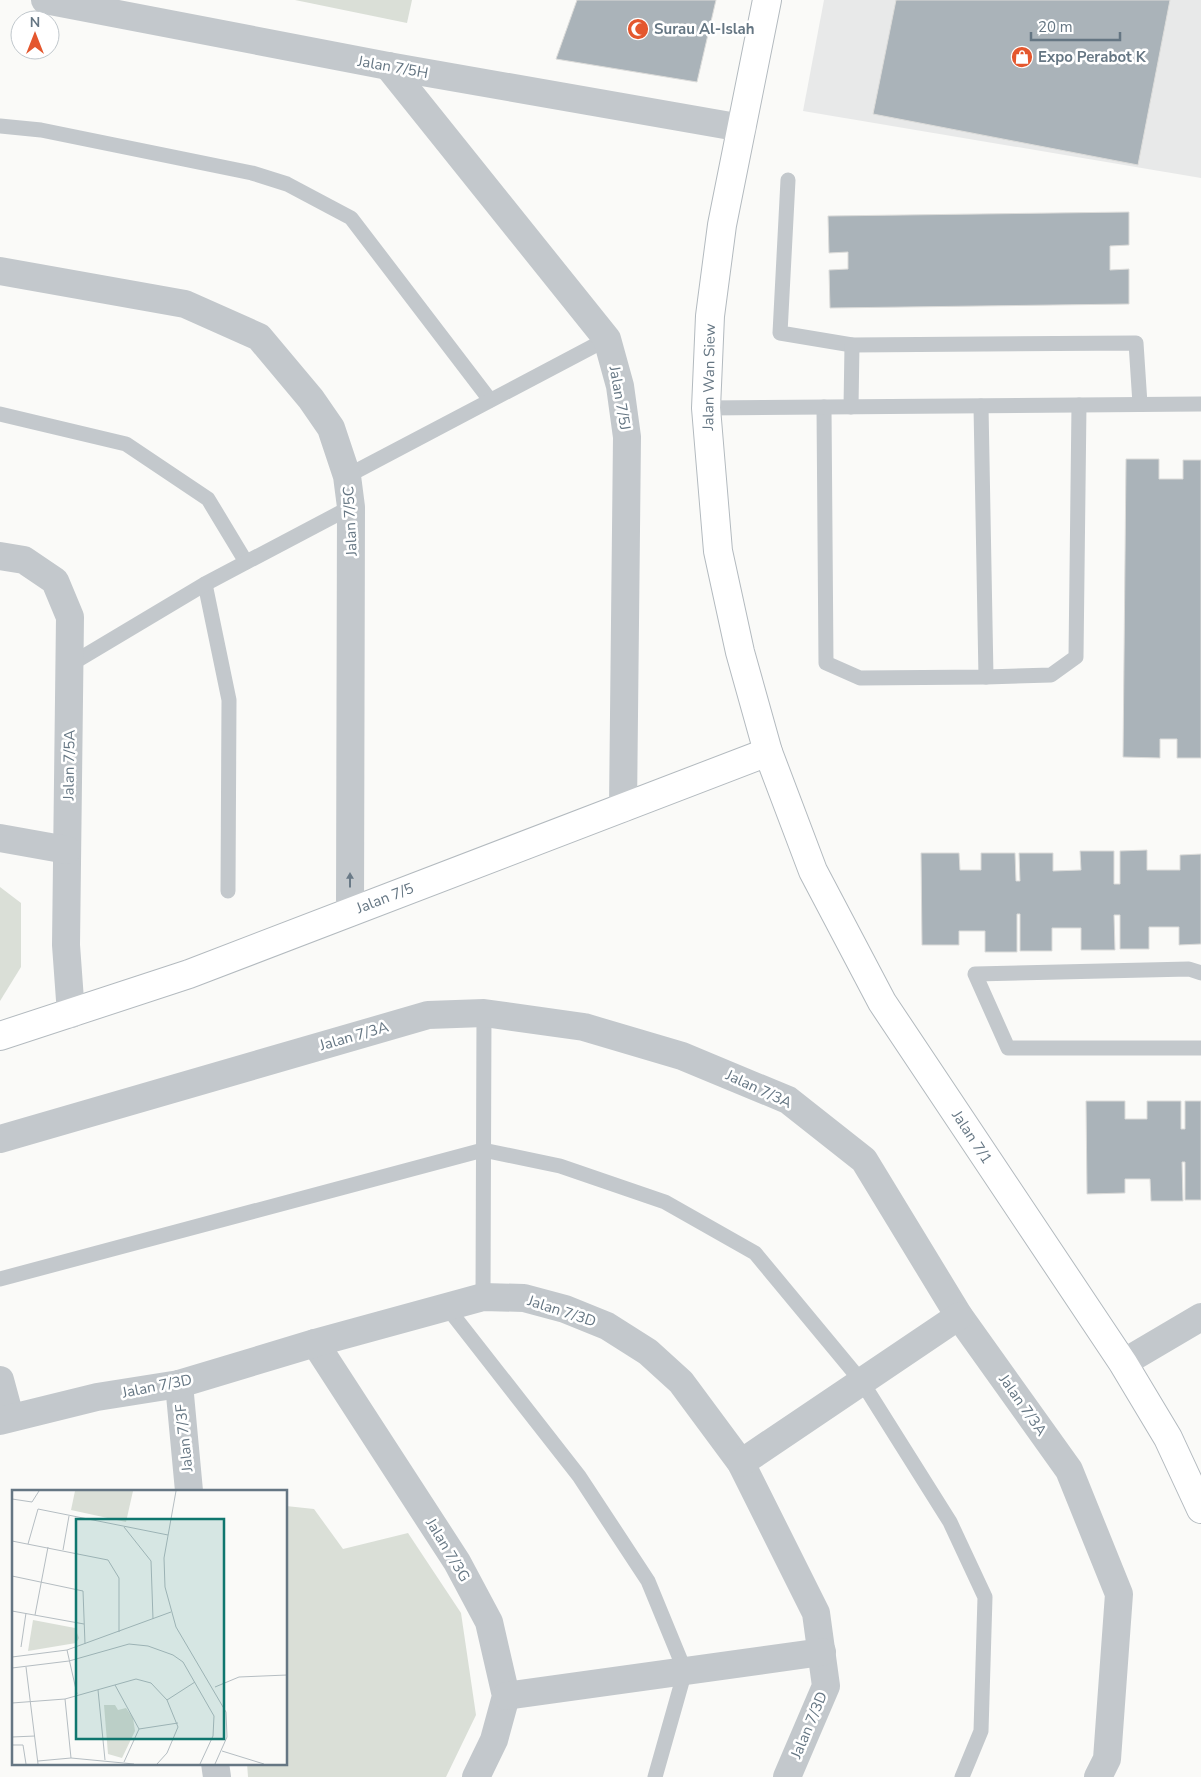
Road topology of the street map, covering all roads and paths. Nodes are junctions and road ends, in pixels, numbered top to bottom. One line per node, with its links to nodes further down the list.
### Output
1 (45, 0): 3 (street, Jalan 7/5H)
2 (767, 0): 5 (street, Jalan Wan Siew)
3 (388, 66): 5 (street, Jalan 7/5H); 8 (street, Jalan 7/5J)
4 (0, 126): 10 (lane)
5 (742, 128): 17 (street, Jalan Wan Siew)
6 (788, 180): 9 (lane)
7 (0, 271): 19 (street, Jalan 7/5C)
8 (607, 339): 10 (lane); 27 (street, Jalan 7/5J)
9 (852, 345): 11 (lane); 16 (lane)
10 (490, 400): 19 (lane)
11 (1140, 404): 12 (lane); 13 (lane)
12 (1201, 404)
13 (1079, 405): 14 (lane); 25 (lane)
14 (981, 406): 16 (lane); 25 (lane)
15 (824, 407): 16 (lane); 17 (lane); 25 (lane)
16 (851, 407)
17 (706, 408): 26 (street, Jalan Wan Siew)
18 (0, 414): 22 (lane)
19 (347, 476): 20 (street, Jalan 7/5C)
20 (351, 506): 22 (lane); 31 (street, Jalan 7/5C, one-way to 20)
21 (0, 556): 24 (street, Jalan 7/5A)
22 (246, 562): 23 (lane)
23 (205, 584): 24 (lane); 30 (lane)
24 (71, 664): 29 (street, Jalan 7/5A)
25 (986, 677)
26 (768, 752): 27 (street, Jalan 7/5); 45 (street, Jalan 7/1)
27 (623, 808): 31 (street, Jalan 7/5)
28 (0, 838): 29 (street)
29 (68, 850): 34 (street, Jalan 7/5A)
30 (228, 891)
31 (350, 912): 34 (street, Jalan 7/5)
32 (1201, 973): 36 (lane)
33 (484, 1013): 37 (street, Jalan 7/3A); 38 (lane); 42 (street, Jalan 7/3A)
34 (71, 1014): 35 (street, Jalan 7/5)
35 (0, 1036)
36 (1201, 1048)
37 (0, 1138)
38 (483, 1150): 39 (lane); 40 (lane); 47 (lane)
39 (0, 1280)
40 (483, 1297): 41 (street, Jalan 7/3D); 50 (street, Jalan 7/3D)
41 (446, 1306): 44 (street, Jalan 7/3D); 54 (lane)
42 (960, 1316): 47 (street); 62 (street, Jalan 7/3A)
43 (1201, 1318): 45 (street)
44 (315, 1343): 48 (street, Jalan 7/3D); 55 (street, Jalan 7/3G)
45 (1123, 1363): 52 (street, Jalan 7/1)
46 (0, 1380): 49 (street)
47 (862, 1382): 50 (street); 61 (lane)
48 (179, 1384): 49 (street, Jalan 7/3D); 51 (street, Jalan 7/3F)
49 (5, 1419)
50 (740, 1463): 53 (street, Jalan 7/3D)
51 (189, 1490)
52 (1201, 1509)
53 (822, 1652): 54 (street); 60 (street, Jalan 7/3D)
54 (685, 1671): 55 (street); 59 (lane)
55 (506, 1696): 58 (street, Jalan 7/3G)
56 (215, 1764): 57 (street)
57 (217, 1777)
58 (476, 1777)
59 (655, 1777)
60 (787, 1777)
61 (962, 1777)
62 (1098, 1777)

